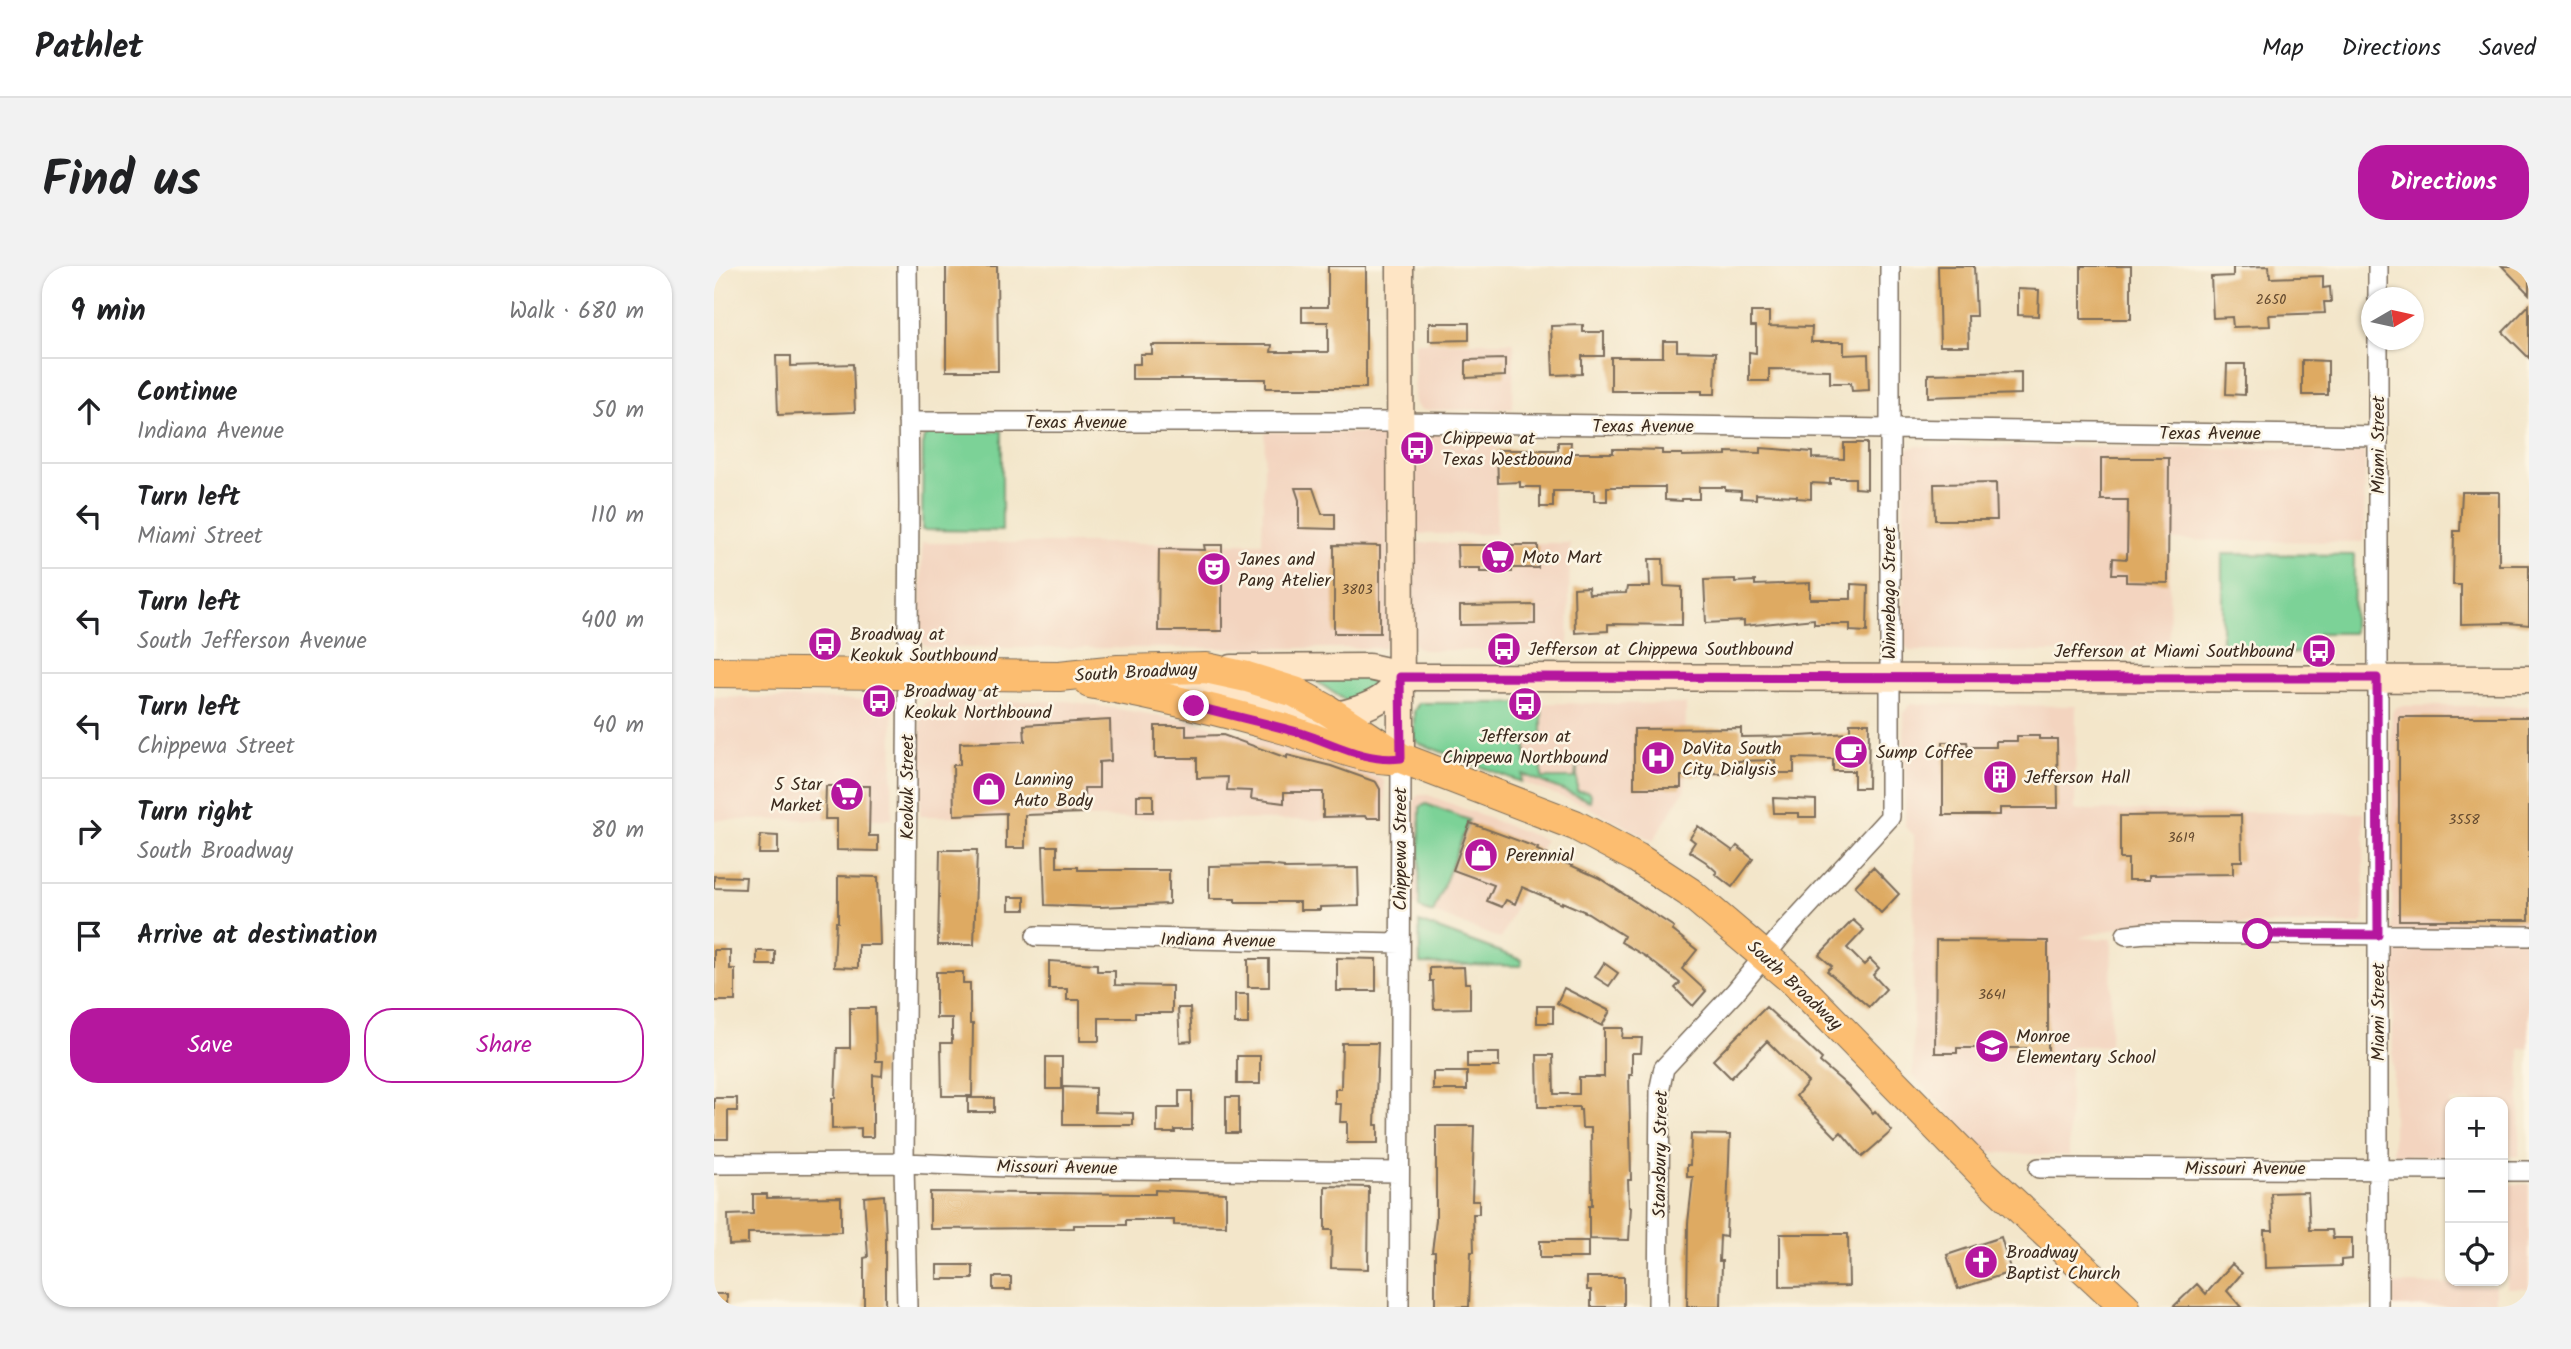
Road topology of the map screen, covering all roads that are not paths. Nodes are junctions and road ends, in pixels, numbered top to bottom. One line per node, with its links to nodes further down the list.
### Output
1 (907, 266): 7 (street, Keokuk Street)
2 (1400, 266): 8 (main road, Chippewa Street)
3 (1890, 266): 9 (street, Winnebago Street)
4 (2378, 266): 5 (street)
5 (2378, 287)
6 (2378, 350): 10 (street, Miami Street)
7 (908, 422): 8 (street, Texas Avenue); 13 (street, Keokuk Street)
8 (1400, 422): 9 (street, Texas Avenue); 15 (main road, Chippewa Street)
9 (1890, 427): 10 (street, Texas Avenue); 16 (street, Winnebago Street)
10 (2378, 436): 17 (street, Miami Street)
11 (1206, 668): 14 (main road, South Broadway); 15 (main road); 20 (main road, South Broadway)
12 (714, 673): 13 (main road, South Broadway)
13 (906, 674): 14 (main road, South Broadway); 28 (street, Keokuk Street)
14 (1059, 676): 19 (main road, South Broadway)
15 (1400, 677): 16 (main road); 20 (main road); 21 (main road, Chippewa Street)
16 (1889, 678): 17 (main road); 27 (street, Winnebago Street)
17 (2377, 678): 18 (main road); 23 (street, Miami Street)
18 (2529, 679)
19 (1157, 696): 20 (main road); 21 (main road, South Broadway)
20 (1336, 715): 21 (main road, South Broadway)
21 (1401, 758): 26 (street, Chippewa Street); 27 (main road, South Broadway)
22 (2126, 935): 23 (street)
23 (2378, 935): 25 (street); 31 (street, Miami Street)
24 (1036, 936): 26 (street, Indiana Avenue)
25 (2529, 936)
26 (1400, 943): 35 (street, Chippewa Street)
27 (1766, 956): 38 (street, Stansbury Street); 39 (main road, South Broadway)
28 (904, 1163): 29 (street, Missouri Avenue); 35 (street, Missouri Avenue); 36 (street, Keokuk Street)
29 (714, 1164)
30 (2039, 1168): 31 (street, Missouri Avenue)
31 (2378, 1169): 32 (street, Missouri Avenue); 40 (street, Miami Street)
32 (2445, 1170)
33 (2508, 1171): 34 (street)
34 (2529, 1171)
35 (1399, 1172): 37 (street, Chippewa Street)
36 (907, 1307)
37 (1399, 1307)
38 (1658, 1307)
39 (2125, 1307)
40 (2378, 1307)

